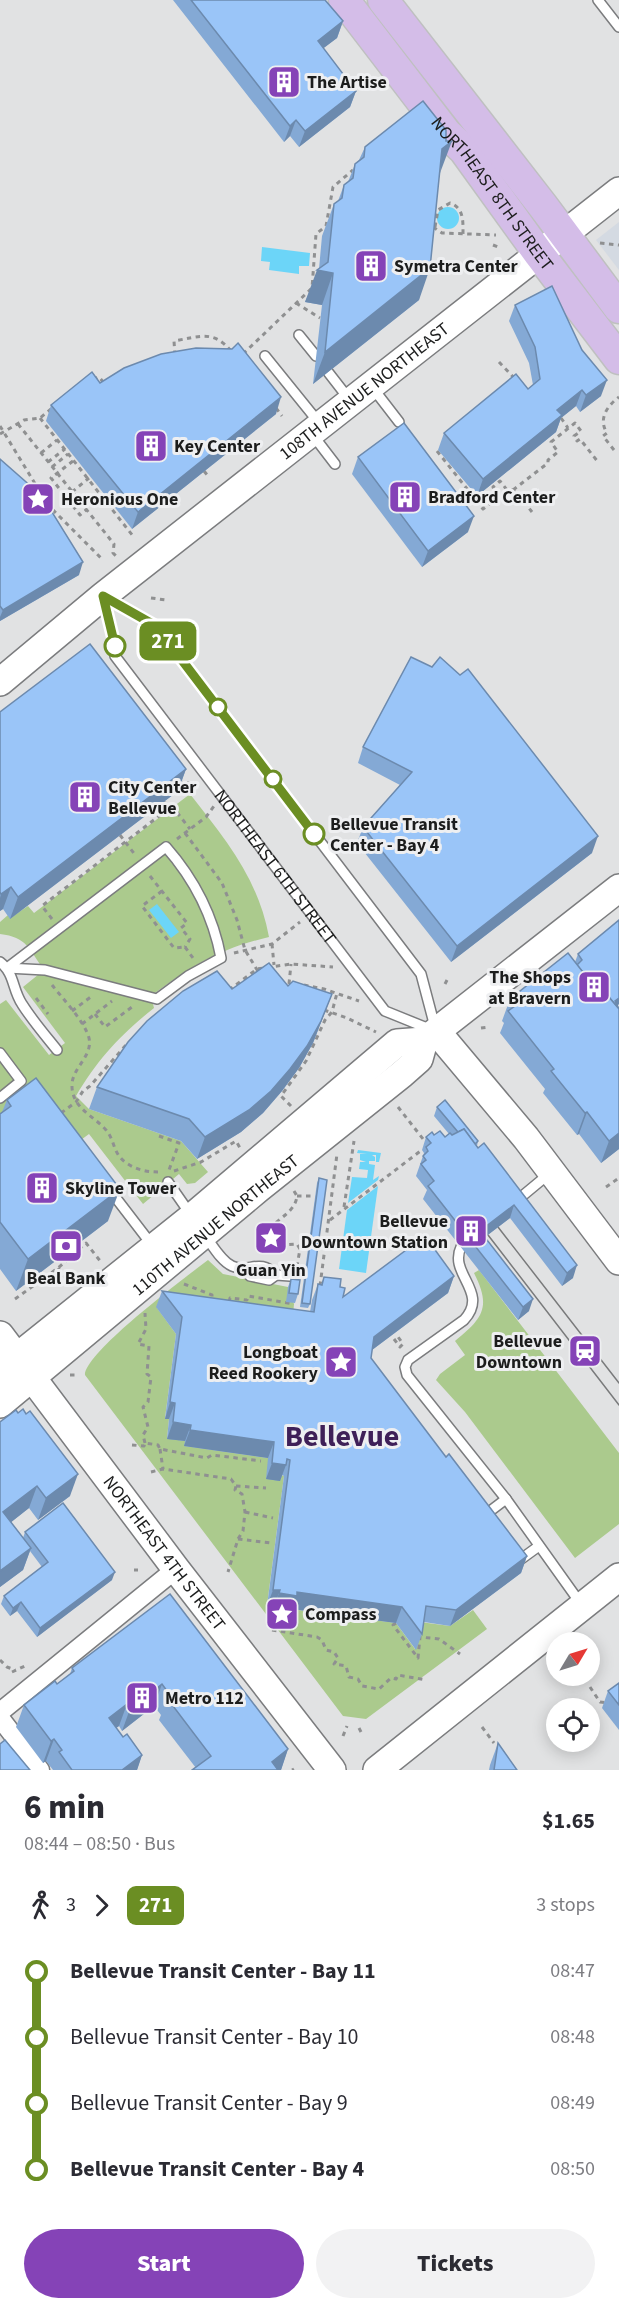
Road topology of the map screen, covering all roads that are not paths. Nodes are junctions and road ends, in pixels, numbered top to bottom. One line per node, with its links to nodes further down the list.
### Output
1 (344, 0): 7 (main road, NORTHEAST 8TH STREET)
2 (383, 0): 6 (main road, NORTHEAST 8TH STREET)
3 (598, 0): 4 (lane)
4 (619, 27)
5 (619, 191): 6 (street, 108TH AVENUE NORTHEAST)
6 (563, 234): 7 (street, 108TH AVENUE NORTHEAST); 8 (main road, NORTHEAST 8TH STREET)
7 (539, 254): 12 (main road, NORTHEAST 8TH STREET); 14 (street, 108TH AVENUE NORTHEAST)
8 (619, 308)
9 (299, 335): 11 (lane)
10 (265, 356): 16 (lane)
11 (316, 356)
12 (619, 359)
13 (328, 372): 14 (lane)
14 (361, 393): 15 (lane); 16 (street, 108TH AVENUE NORTHEAST)
15 (399, 422)
16 (316, 429): 17 (lane); 18 (street, 108TH AVENUE NORTHEAST)
17 (335, 464)
18 (103, 596): 19 (street, 108TH AVENUE NORTHEAST); 22 (lane, NORTHEAST 6TH STREET); 22 (lane, NORTHEAST 6TH STREET)
19 (0, 682)
20 (619, 888): 22 (street, 110TH AVENUE NORTHEAST)
21 (4, 965): 21 (lane); 23 (lane)
22 (433, 1035): 26 (street, NORTHEAST 6TH STREET); 30 (street, 110TH AVENUE NORTHEAST); 30 (street, 110TH AVENUE NORTHEAST)
23 (57, 1050)
24 (0, 1053): 25 (lane)
25 (0, 1098)
26 (552, 1172): 29 (lane); 33 (street, NORTHEAST 6TH STREET)
27 (102, 1180): 31 (lane)
28 (168, 1182): 30 (lane)
29 (515, 1202)
30 (198, 1226): 31 (street, 110TH AVENUE NORTHEAST); 34 (lane); 36 (street, 110TH AVENUE NORTHEAST)
31 (154, 1247): 36 (street, 110TH AVENUE NORTHEAST)
32 (461, 1247): 38 (lane)
33 (619, 1261)
34 (294, 1273)
35 (0, 1335): 36 (street, NORTHEAST 4TH STREET)
36 (17, 1370): 37 (street, 110TH AVENUE NORTHEAST); 42 (street, NORTHEAST 4TH STREET)
37 (0, 1404)
38 (506, 1499): 39 (lane); 40 (lane)
39 (480, 1519)
40 (539, 1546): 41 (lane); 44 (lane)
41 (514, 1564)
42 (176, 1569): 45 (street); 47 (street, NORTHEAST 4TH STREET)
43 (619, 1577): 44 (street)
44 (582, 1606): 48 (street)
45 (3, 1705): 46 (street)
46 (40, 1770)
47 (332, 1770)
48 (377, 1770)

